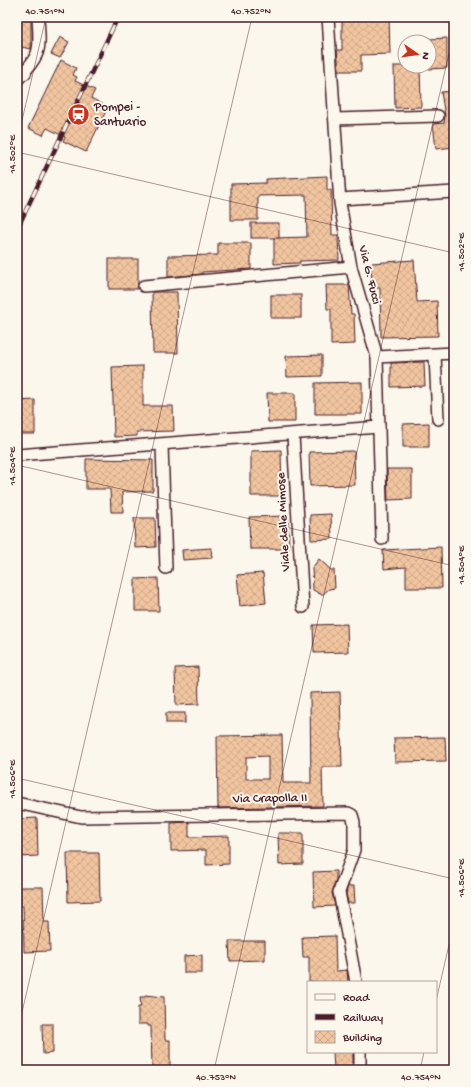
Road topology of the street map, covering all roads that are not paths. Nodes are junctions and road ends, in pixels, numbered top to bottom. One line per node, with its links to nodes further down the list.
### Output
1 (38, 17): 3 (street)
2 (328, 17): 5 (street, Via G. Fucci)
3 (19, 75)
4 (438, 116): 5 (street)
5 (335, 119): 7 (street, Via G. Fucci)
6 (454, 192): 7 (street)
7 (340, 199): 8 (street, Via G. Fucci)
8 (351, 267): 9 (street); 12 (street, Via G. Fucci)
9 (144, 286)
10 (454, 353): 11 (street)
11 (435, 355): 12 (street); 13 (street)
12 (377, 357): 14 (street, Via G. Fucci)
13 (438, 419)
14 (379, 428): 15 (street); 18 (street, Via G. Fucci)
15 (293, 435): 16 (street); 20 (street, Viale delle Mimose)
16 (162, 445): 17 (street); 19 (street)
17 (17, 455)
18 (382, 539)
19 (166, 568)
20 (303, 607)
21 (17, 803): 22 (street, Via Crapolla II)
22 (356, 981)
23 (360, 1053): 24 (street)
24 (360, 1070)

